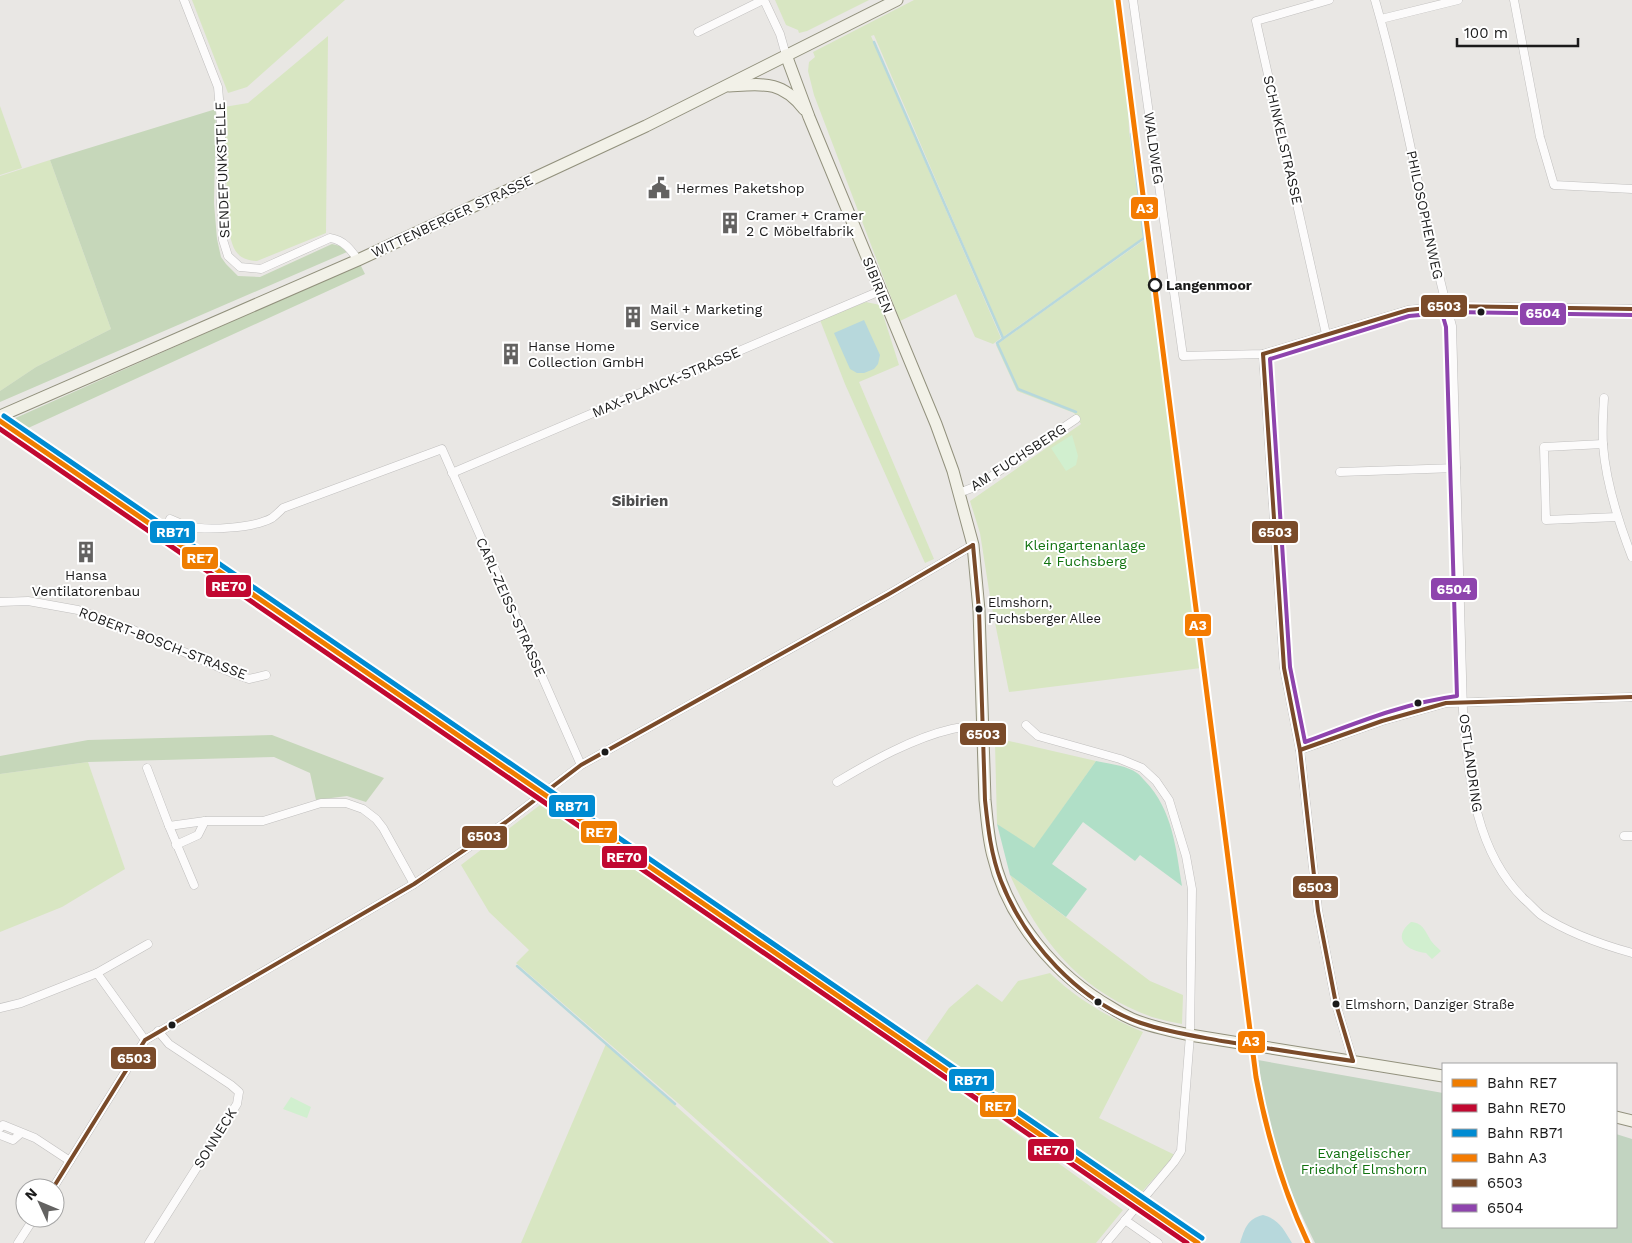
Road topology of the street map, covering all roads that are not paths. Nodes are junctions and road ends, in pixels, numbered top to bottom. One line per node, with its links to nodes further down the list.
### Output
1 (184, 0): 15 (street, SENDEFUNKSTELLE)
2 (763, 0): 10 (street); 11 (street, SIBIRIEN)
3 (897, 0): 11 (street, WITTENBERGER STRASSE)
4 (1133, 0): 20 (street, WALDWEG)
5 (1329, 0): 19 (street, SCHINKELSTRASSE)
6 (1375, 0): 9 (street, PHILOSOPHENWEG)
7 (1458, 0): 9 (street)
8 (1514, 0): 14 (street)
9 (1381, 19): 17 (street, PHILOSOPHENWEG)
10 (698, 32)
11 (786, 55): 12 (street, WITTENBERGER STRASSE); 13 (street, SIBIRIEN)
12 (725, 86): 13 (street); 15 (street, WITTENBERGER STRASSE)
13 (810, 117): 16 (street, SIBIRIEN)
14 (1632, 189)
15 (358, 260): 22 (street, WITTENBERGER STRASSE)
16 (880, 291): 27 (street, MAX-PLANCK-STRASSE); 28 (street, SIBIRIEN)
17 (1446, 306): 18 (street); 19 (street); 25 (street, PHILOSOPHENWEG)
18 (1632, 309)
19 (1326, 334): 20 (street)
20 (1263, 354): 39 (street)
21 (1604, 398): 24 (street)
22 (4, 414)
23 (1076, 419): 28 (street, AM FUCHSBERG)
24 (1603, 444): 29 (street); 29 (street)
25 (1456, 468): 26 (street); 36 (street, PHILOSOPHENWEG)
26 (1340, 472)
27 (452, 473): 30 (street, CARL-ZEISS-STRASSE); 40 (street, CARL-ZEISS-STRASSE)
28 (959, 493): 31 (street, SIBIRIEN)
29 (1617, 517): 32 (street)
30 (170, 519)
31 (973, 545): 38 (street, SIBIRIEN); 40 (street)
32 (1632, 557)
33 (0, 602): 34 (street, ROBERT-BOSCH-STRASSE)
34 (266, 675)
35 (1632, 697): 36 (street)
36 (1463, 702): 39 (street); 49 (street, OSTLANDRING)
37 (1026, 724): 53 (street)
38 (983, 725): 42 (street); 53 (street, SIBIRIEN)
39 (1300, 750): 55 (street)
40 (581, 765): 46 (street)
41 (147, 768): 44 (street)
42 (837, 782)
43 (204, 821): 44 (street); 45 (street); 46 (street)
44 (169, 826): 45 (street)
45 (176, 845): 47 (street)
46 (414, 884): 52 (street)
47 (194, 885)
48 (148, 944): 50 (street)
49 (1632, 953)
50 (96, 973): 51 (street); 54 (street)
51 (0, 1008)
52 (158, 1031): 54 (street); 67 (street, SONNECK)
53 (1190, 1035): 55 (street, SIBIRIEN); 64 (street)
54 (145, 1040): 62 (street)
55 (1353, 1061): 56 (street, SIBIRIEN)
56 (1442, 1076)
57 (1617, 1117): 58 (street)
58 (1632, 1121)
59 (0, 1128): 60 (street)
60 (21, 1133): 61 (street); 62 (street)
61 (0, 1135)
62 (70, 1161): 63 (street)
63 (59, 1178)
64 (1125, 1220): 68 (street); 69 (street)
65 (28, 1228): 66 (street)
66 (18, 1243)
67 (148, 1243)
68 (1106, 1243)
69 (1158, 1243)

